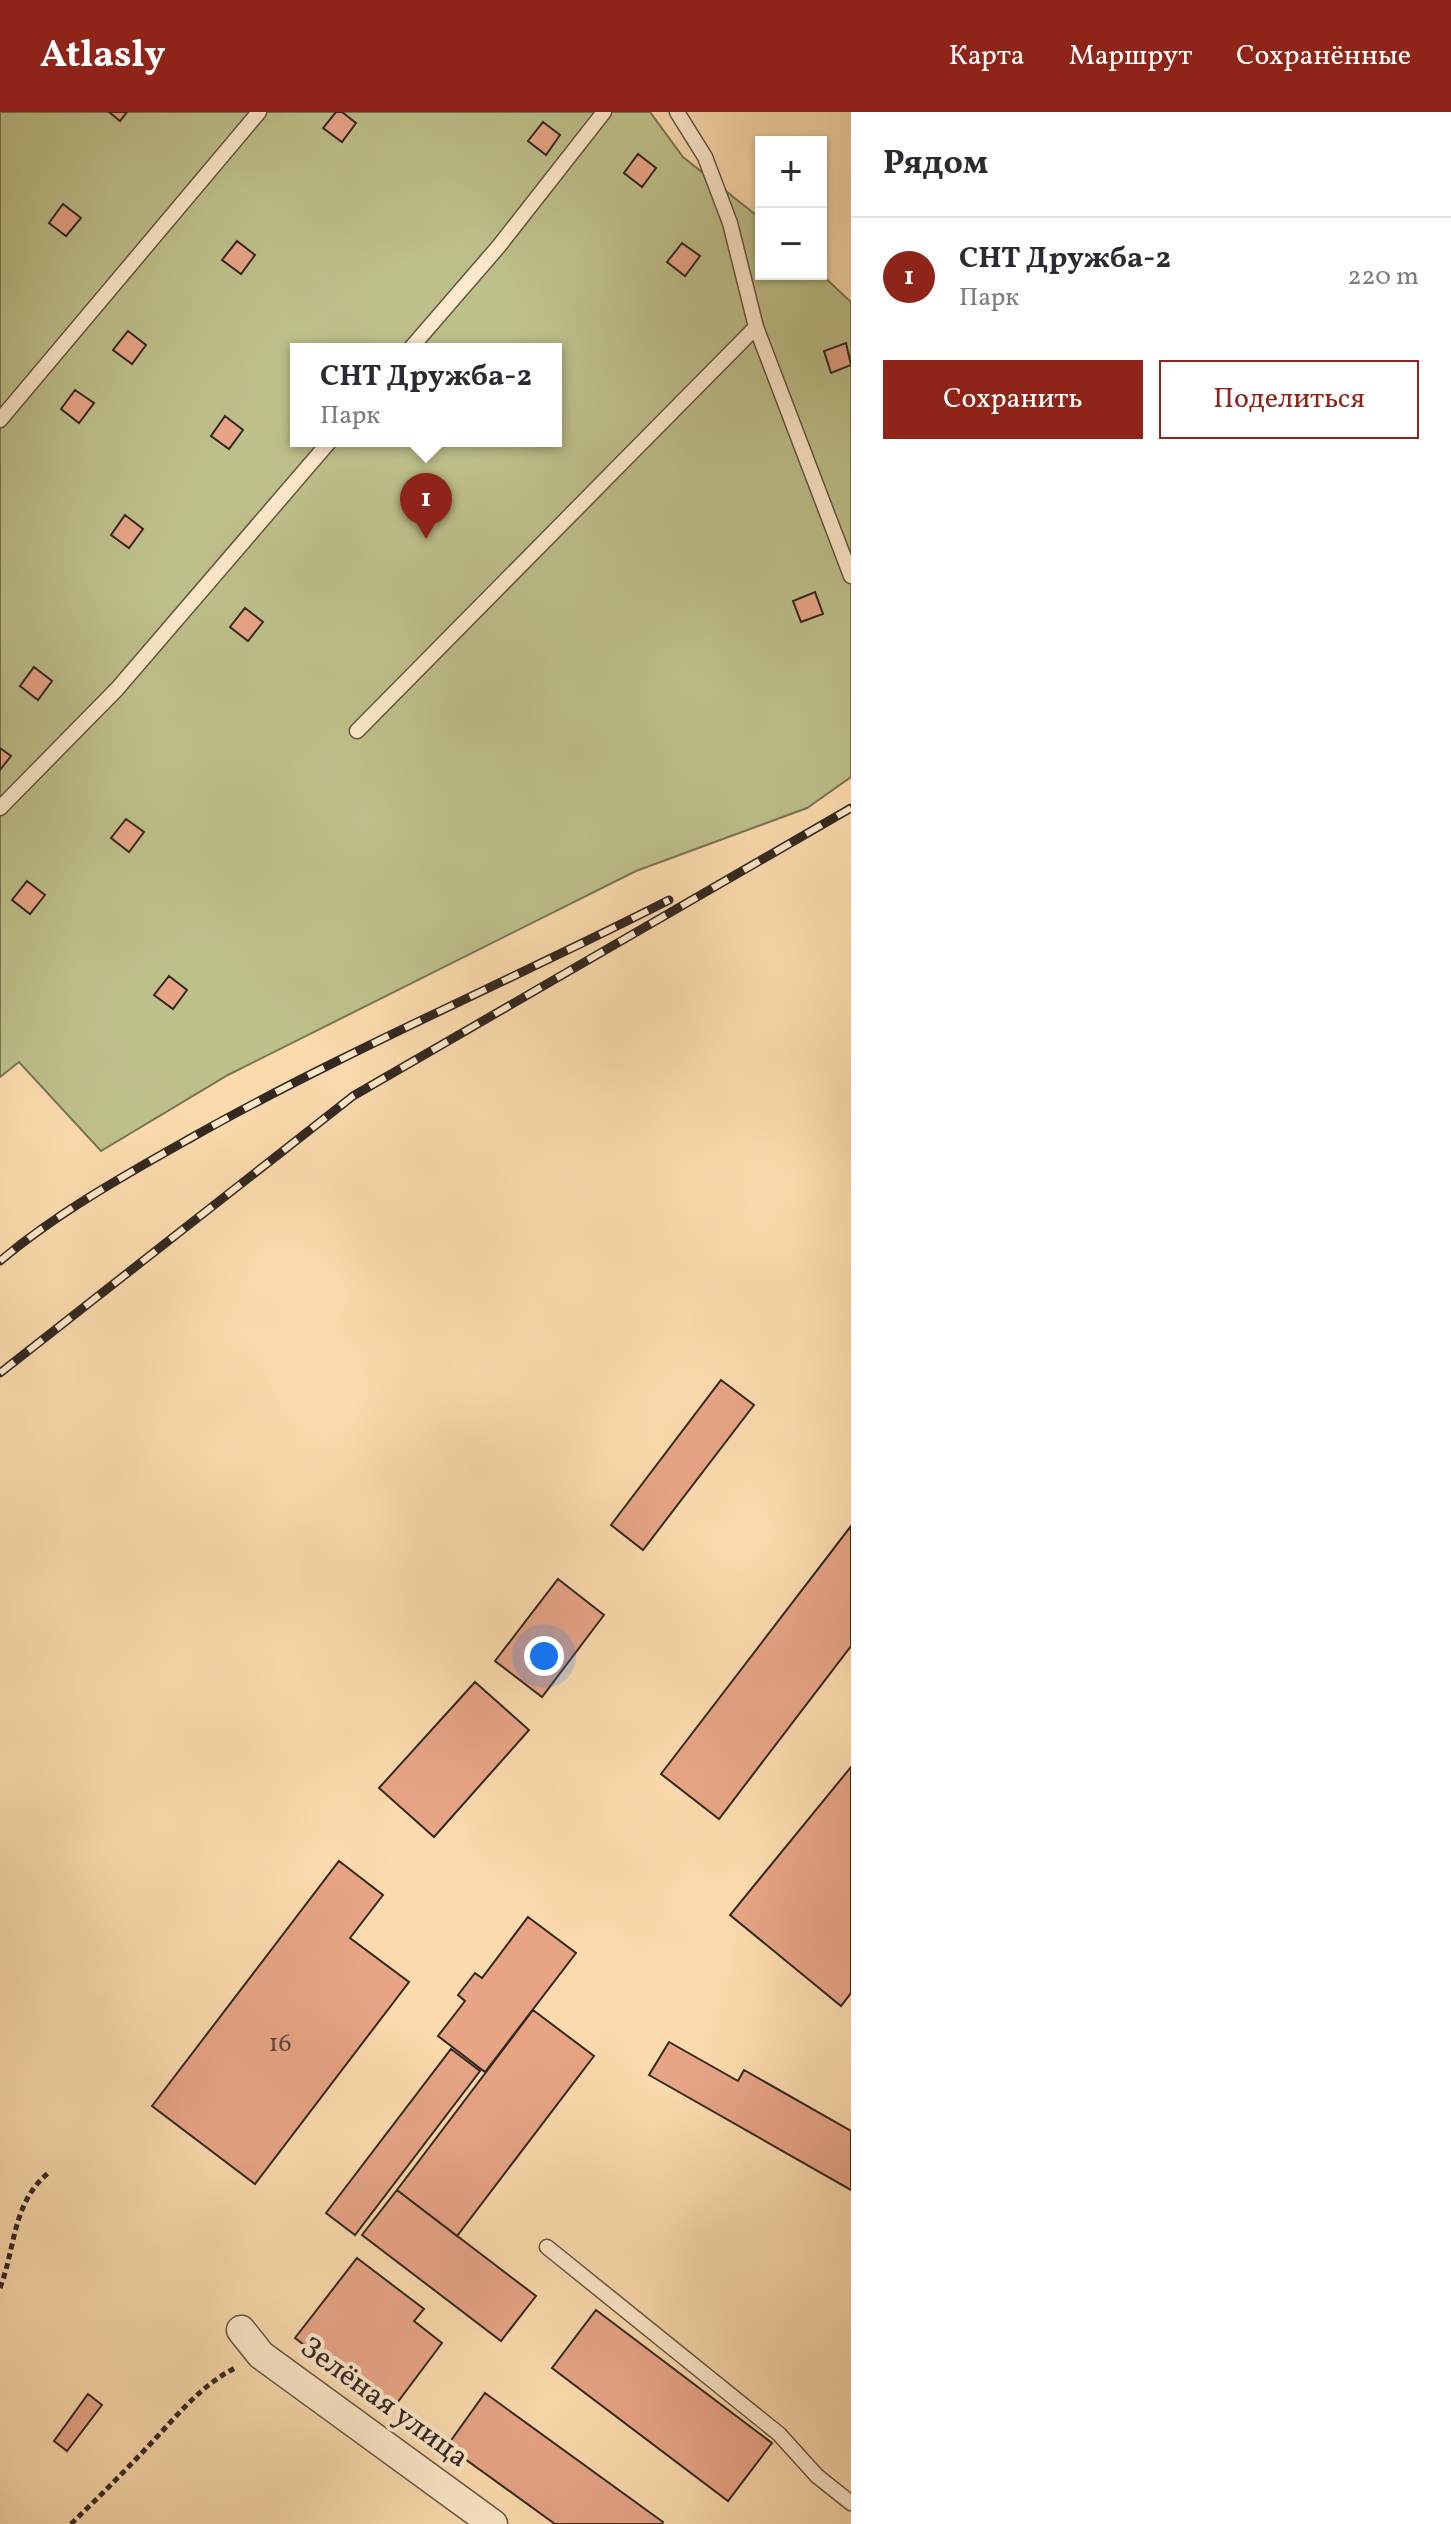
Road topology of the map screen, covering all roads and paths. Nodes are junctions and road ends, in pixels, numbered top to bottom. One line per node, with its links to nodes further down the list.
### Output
1 (259, 112): 6 (lane)
2 (604, 112): 5 (lane)
3 (677, 112): 4 (lane)
4 (756, 327): 8 (lane); 9 (lane)
5 (415, 343)
6 (0, 420)
7 (325, 447): 10 (lane)
8 (851, 576)
9 (357, 731)
10 (0, 808)
11 (48, 2173): 13 (path)
12 (547, 2247): 16 (lane)
13 (0, 2288)
14 (241, 2330): 15 (street, Зелёная улица)
15 (261, 2355): 17 (path); 18 (street, Зелёная улица)
16 (851, 2503)
17 (71, 2524)
18 (493, 2524)

